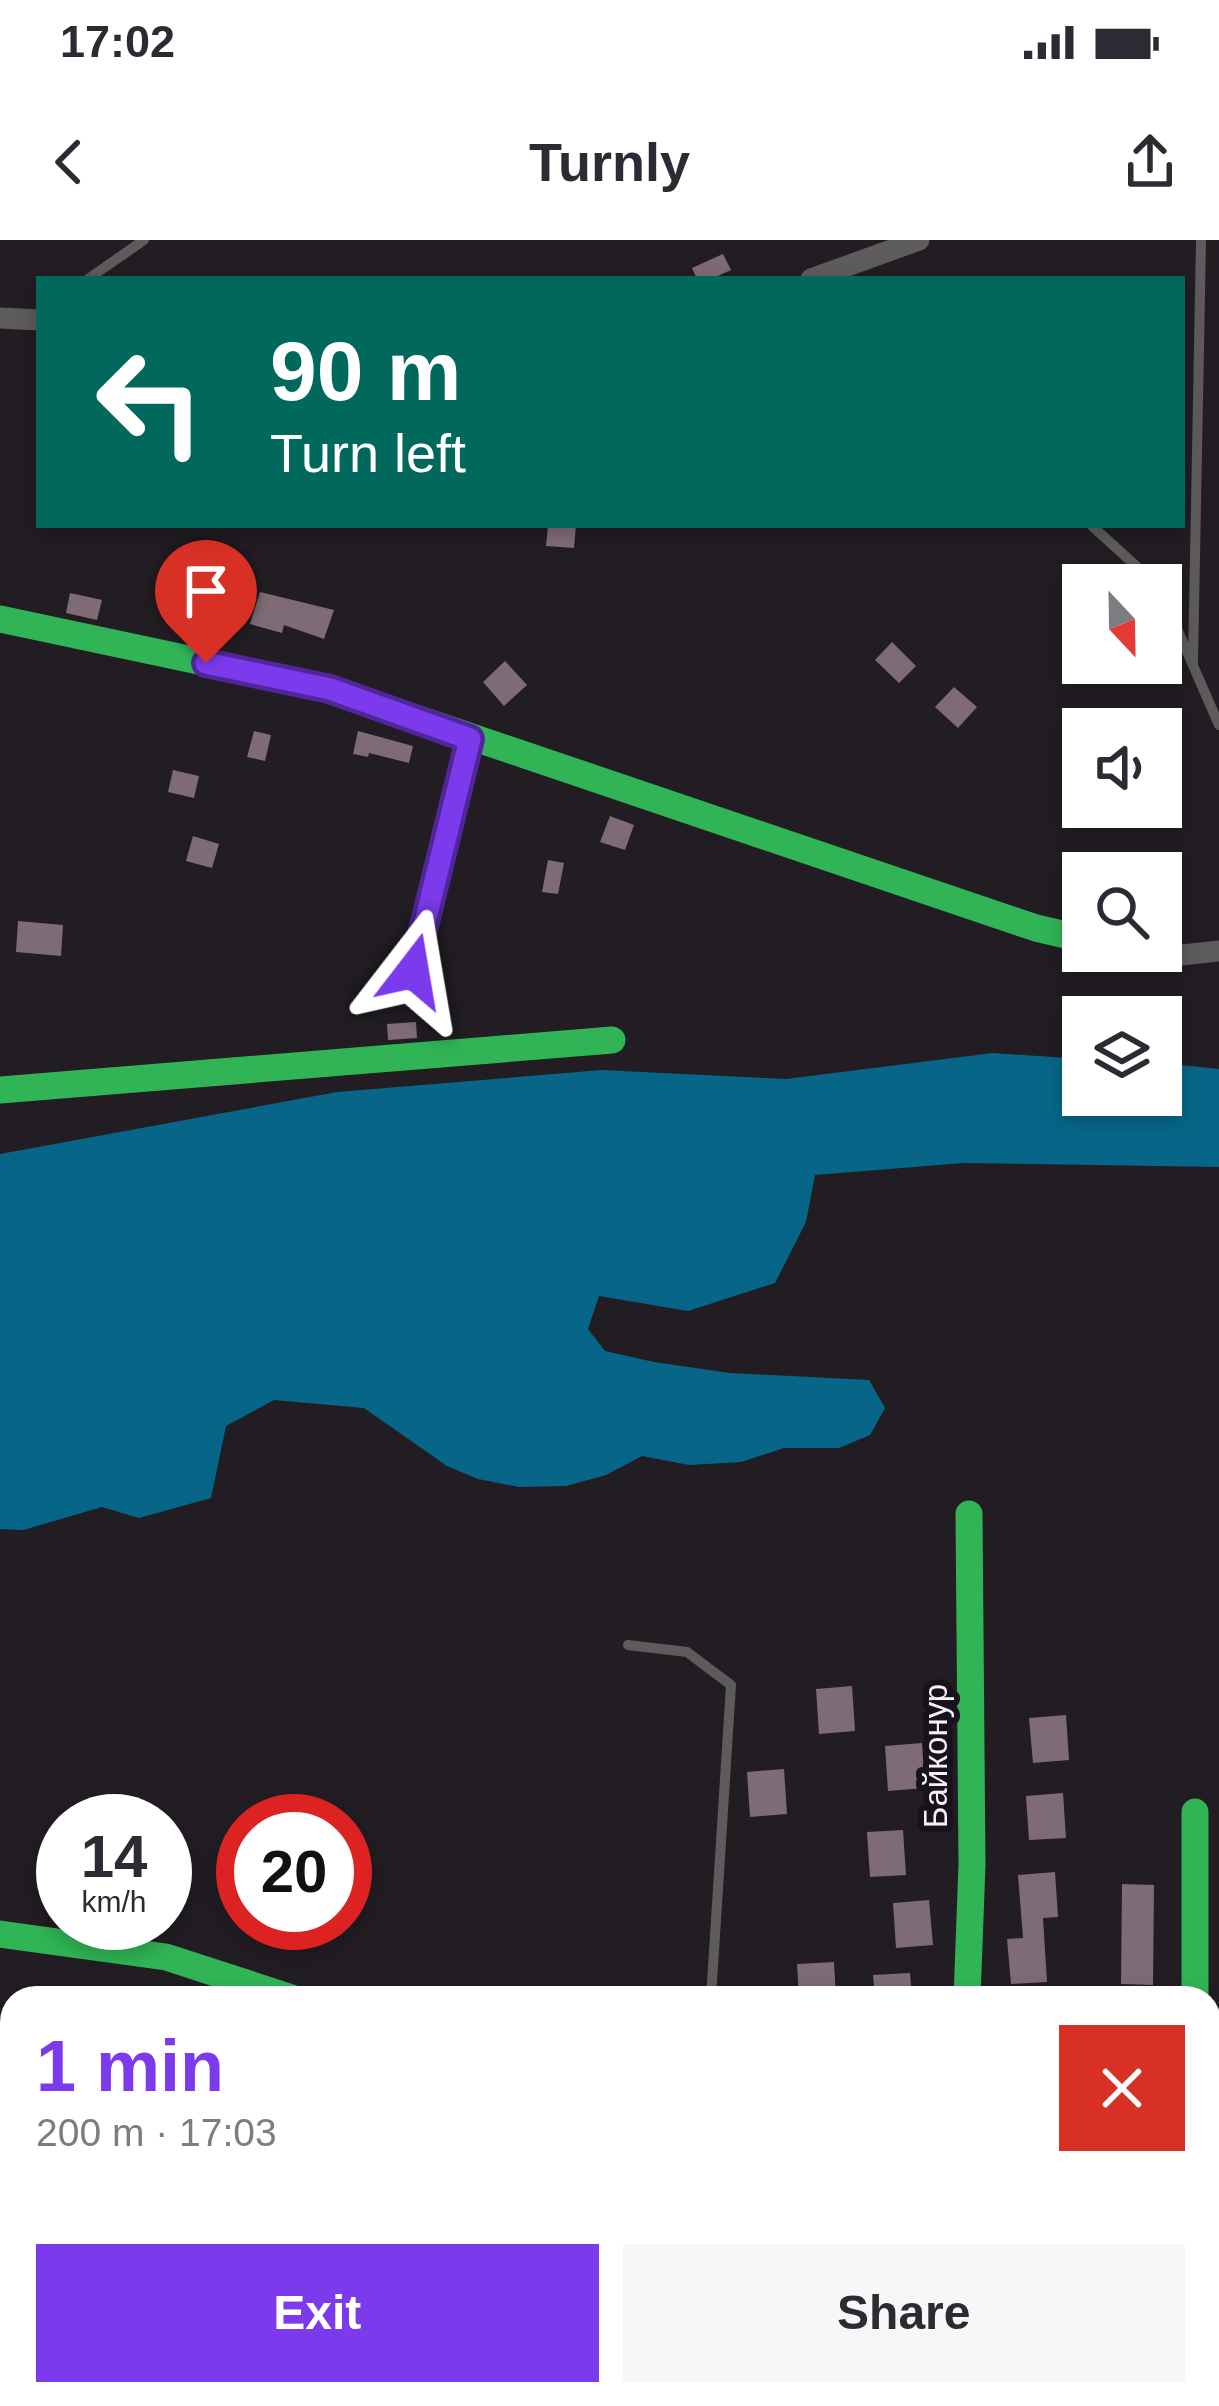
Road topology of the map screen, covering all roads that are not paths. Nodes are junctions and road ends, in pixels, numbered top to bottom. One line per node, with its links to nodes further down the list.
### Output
1 (144, 240): 5 (lane)
2 (919, 240): 4 (street)
3 (1201, 240): 12 (lane)
4 (838, 275)
5 (92, 276)
6 (0, 318): 7 (street)
7 (36, 320)
8 (1094, 528): 9 (lane)
9 (1133, 564)
10 (0, 619): 14 (street)
11 (1182, 638): 12 (lane)
12 (1193, 662): 13 (lane)
13 (1219, 724)
14 (470, 739): 15 (street); 18 (lane)
15 (1062, 934)
16 (1219, 951): 17 (street)
17 (1182, 955)
18 (413, 971)
19 (612, 1040): 20 (street)
20 (0, 1090)
21 (969, 1514): 27 (street, Байконур)
22 (628, 1645): 26 (lane)
23 (1195, 1812): 28 (street)
24 (0, 1934): 25 (street)
25 (255, 1986)
26 (712, 1986)
27 (968, 1986)
28 (1195, 1986)

